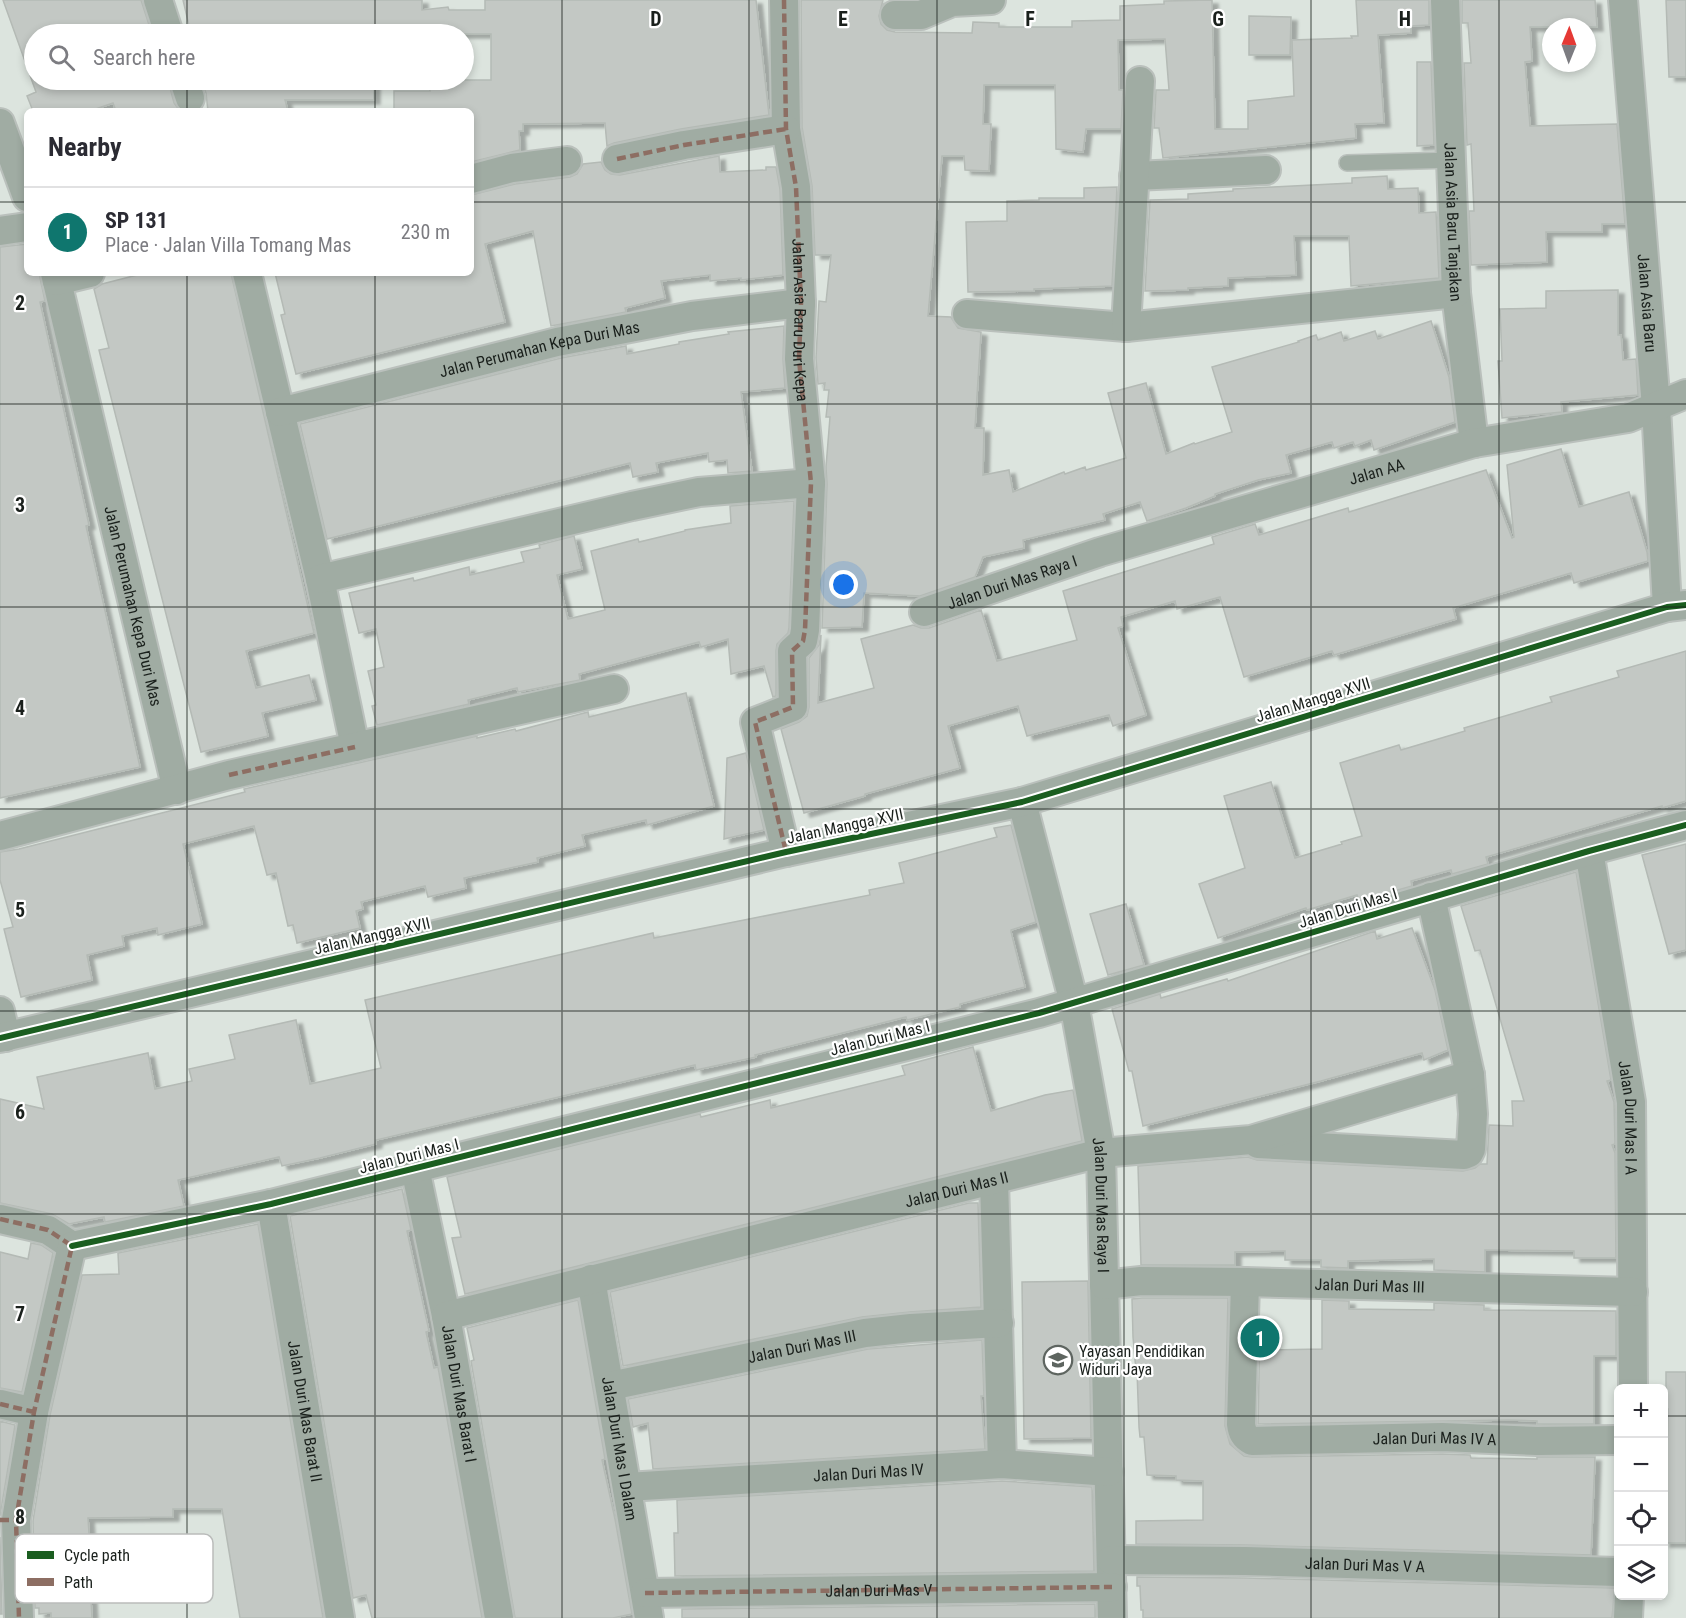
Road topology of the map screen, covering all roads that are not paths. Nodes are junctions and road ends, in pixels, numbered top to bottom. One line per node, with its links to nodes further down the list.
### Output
1 (158, 0): 7 (street)
2 (784, 0): 10 (street, Jalan Asia Baru Duri Kepa)
3 (991, 0): 6 (street)
4 (1445, 0): 12 (street, Jalan Asia Baru Tanjakan)
5 (1623, 0): 28 (street, Jalan Asia Baru)
6 (895, 15)
7 (166, 24)
8 (1140, 81): 16 (street)
9 (0, 123): 18 (street)
10 (786, 129): 11 (street); 24 (street, Jalan Asia Baru Duri Kepa)
11 (617, 159)
12 (1452, 160): 14 (lane); 23 (street, Jalan Asia Baru Tanjakan)
13 (567, 161): 17 (street)
14 (1347, 163)
15 (1266, 170): 16 (street)
16 (1134, 176): 26 (street)
17 (474, 177)
18 (17, 191)
19 (24, 227): 20 (street)
20 (0, 231)
21 (248, 276): 29 (street)
22 (56, 277): 38 (street, Jalan Perumahan Kepa Duri Mas)
23 (1456, 293): 26 (street); 30 (street, Jalan Asia Baru Tanjakan)
24 (801, 303): 29 (street, Jalan Perumahan Kepa Duri Mas); 31 (street, Jalan Asia Baru Duri Kepa)
25 (967, 314): 26 (street)
26 (1126, 327)
27 (1686, 394): 28 (street, Jalan AA)
28 (1656, 407): 30 (street, Jalan AA); 34 (street, Jalan Asia Baru)
29 (280, 412): 33 (street)
30 (1474, 443): 32 (street, Jalan AA)
31 (811, 483): 33 (street); 43 (street, Jalan Asia Baru Duri Kepa)
32 (1100, 552): 35 (street, Jalan Duri Mas Raya I)
33 (320, 579): 37 (street)
34 (1677, 606): 39 (street, Jalan Mangga XVII)
35 (924, 612)
36 (614, 689): 37 (street)
37 (355, 747): 38 (street)
38 (177, 790): 41 (street)
39 (1022, 802): 43 (street, Jalan Mangga XVII); 45 (street, Jalan Duri Mas Raya I)
40 (1686, 825): 42 (street, Jalan Duri Mas I)
41 (0, 836)
42 (1589, 851): 44 (street, Jalan Duri Mas I); 58 (street, Jalan Duri Mas I A)
43 (786, 852): 46 (street, Jalan Mangga XVII)
44 (1431, 897): 45 (street, Jalan Duri Mas I); 47 (street)
45 (1074, 1003): 49 (street, Jalan Duri Mas Raya I); 50 (street, Jalan Duri Mas I)
46 (2, 1029)
47 (1470, 1075): 48 (street, Jalan Duri Mas II); 48 (street)
48 (1251, 1140): 49 (street, Jalan Duri Mas II)
49 (1101, 1153): 51 (street, Jalan Duri Mas II); 57 (street, Jalan Duri Mas Raya I)
50 (415, 1168): 52 (street, Jalan Duri Mas I); 59 (street, Jalan Duri Mas Barat I)
51 (994, 1180): 55 (street, Jalan Duri Mas II); 60 (street)
52 (271, 1204): 54 (street, Jalan Duri Mas I); 77 (street, Jalan Duri Mas Barat II)
53 (0, 1219): 54 (street)
54 (72, 1246): 64 (street)
55 (591, 1279): 59 (street, Jalan Duri Mas II); 62 (street, Jalan Duri Mas I Dalam)
56 (1245, 1282): 57 (street, Jalan Duri Mas III); 58 (street, Jalan Duri Mas III); 65 (street, Jalan Duri Mas IV A)
57 (1104, 1285): 67 (street, Jalan Duri Mas Raya I)
58 (1633, 1293): 61 (street, Jalan Duri Mas I A)
59 (446, 1316): 78 (street, Jalan Duri Mas Barat I)
60 (999, 1323): 62 (street, Jalan Duri Mas III); 66 (street)
61 (1633, 1384)
62 (610, 1386): 68 (street, Jalan Duri Mas I Dalam)
63 (0, 1404): 64 (street)
64 (34, 1412): 69 (street)
65 (1614, 1440)
66 (1002, 1464): 67 (street, Jalan Duri Mas IV); 68 (street, Jalan Duri Mas IV)
67 (1109, 1472): 71 (street, Jalan Duri Mas Raya I)
68 (627, 1487): 75 (street, Jalan Duri Mas I Dalam)
69 (8, 1520): 72 (street)
70 (1614, 1572): 71 (street, Jalan Duri Mas V A)
71 (1112, 1574): 75 (street, Jalan Duri Mas V); 79 (street, Jalan Duri Mas Raya I)
72 (15, 1589)
73 (1629, 1600): 80 (street)
74 (16, 1603): 76 (street)
75 (647, 1605)
76 (18, 1618)
77 (340, 1618)
78 (499, 1618)
79 (1112, 1618)
80 (1628, 1618)

